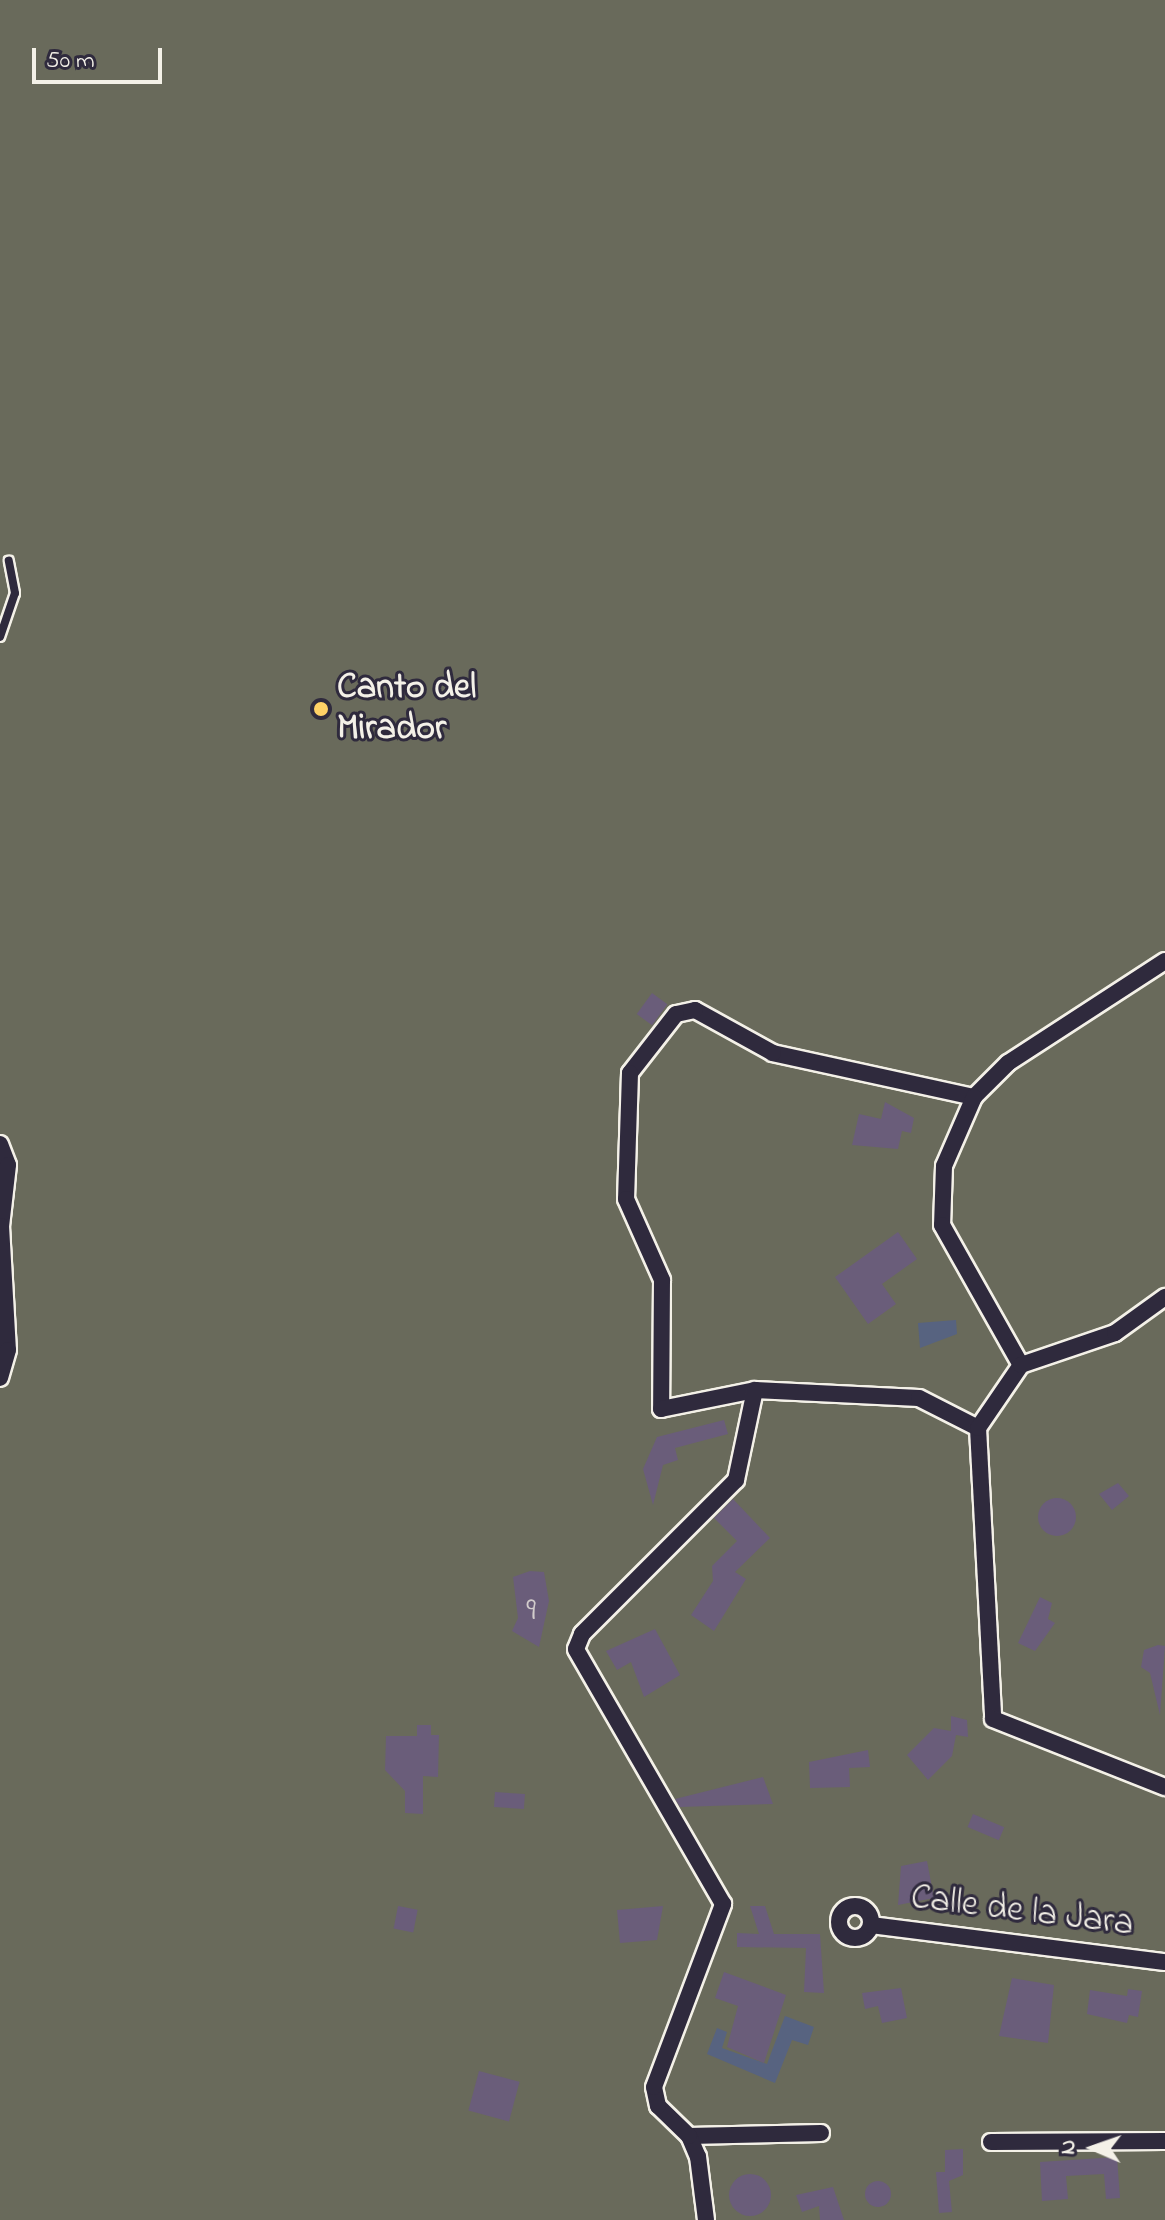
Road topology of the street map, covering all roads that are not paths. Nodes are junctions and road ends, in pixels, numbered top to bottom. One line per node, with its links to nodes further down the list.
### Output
1 (9, 561): 2 (lane)
2 (0, 637)
3 (1165, 961): 4 (street)
4 (974, 1097): 7 (street); 9 (street)
5 (0, 1144): 8 (street)
6 (1165, 1297): 7 (street)
7 (1021, 1365): 10 (street)
8 (0, 1378)
9 (755, 1390): 10 (street); 15 (street)
10 (978, 1428): 11 (street)
11 (1165, 1787)
12 (871, 1925): 13 (street, Calle de la Jara)
13 (1165, 1962)
14 (821, 2133): 15 (street)
15 (689, 2136): 18 (street)
16 (1165, 2141): 17 (street)
17 (991, 2142)
18 (706, 2220)

